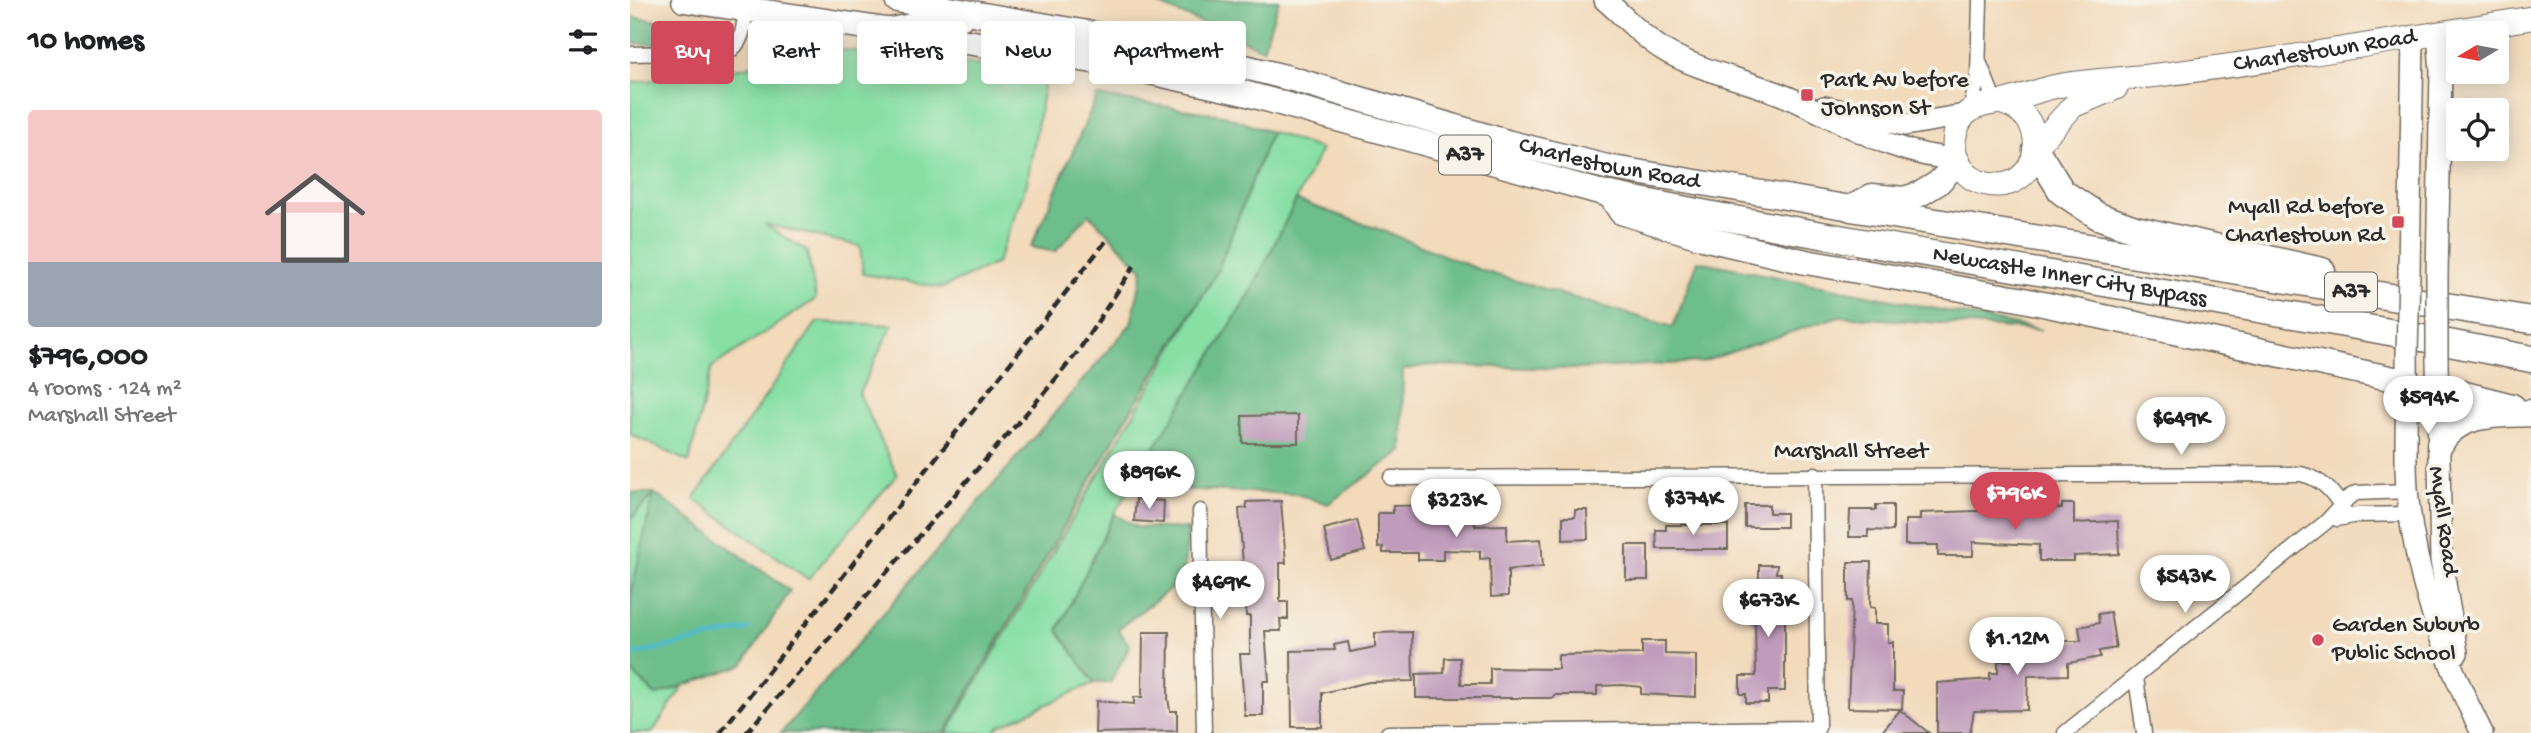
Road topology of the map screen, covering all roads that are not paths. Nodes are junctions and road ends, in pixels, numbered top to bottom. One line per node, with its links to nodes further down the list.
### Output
1 (684, 0): 5 (highway, Charlestown Road / A37)
2 (897, 0): 6 (highway, Charlestown Road / A37)
3 (1605, 0): 19 (main road)
4 (1980, 0): 15 (street)
5 (746, 5): 9 (highway, Charlestown Road / A37); 14 (street)
6 (1004, 8): 8 (street, Charlestown Road); 13 (street, Charlestown Road); 25 (highway, Charlestown Road / A37)
7 (2531, 18): 10 (main road, Charlestown Road)
8 (967, 22)
9 (857, 24)
10 (2438, 33): 11 (main road, Charlestown Road); 28 (main road, bridge)
11 (2413, 37): 17 (main road, Charlestown Road); 29 (main road, Myall Road, bridge)
12 (967, 41): 16 (highway, Charlestown Road / A37)
13 (1089, 53)
14 (630, 54)
15 (1978, 55): 20 (street); 21 (street)
16 (1089, 60)
17 (2159, 75): 20 (main road, Charlestown Road); 22 (main road, Charlestown Road)
18 (1204, 84): 24 (highway, Charlestown Road / A37)
19 (1792, 99): 21 (main road); 23 (main road)
20 (1997, 102): 21 (main road, Charlestown Road); 22 (main road)
21 (1968, 113): 23 (main road)
22 (2036, 148): 23 (main road, Charlestown Road); 26 (highway)
23 (1957, 160): 25 (highway)
24 (1610, 195): 27 (highway, Newcastle Inner City Bypass / A37); 29 (highway)
25 (1851, 208): 26 (highway, Newcastle Inner City Bypass / A37)
26 (2531, 319)
27 (2531, 359)
28 (2434, 360): 29 (main road); 30 (main road, Myall Road)
29 (2407, 382): 30 (main road); 35 (main road, Myall Road)
30 (2438, 388): 31 (highway); 32 (main road, Myall Road)
31 (2531, 413): 32 (highway)
32 (2440, 444): 36 (main road, Myall Road)
33 (1815, 474): 34 (street, Marshall Street); 38 (street, Marshall Street); 42 (street)
34 (1391, 478)
35 (2408, 491): 36 (main road); 38 (street); 39 (main road, Myall Road)
36 (2439, 507): 39 (main road); 41 (main road, Myall Road)
37 (1200, 511): 43 (street)
38 (2344, 511): 39 (street); 40 (street)
39 (2411, 514): 41 (main road, Myall Road)
40 (2136, 678): 45 (street); 46 (street)
41 (2470, 709): 47 (main road, Myall Road)
42 (1821, 731): 44 (street)
43 (1204, 733)
44 (1388, 733)
45 (2065, 733)
46 (2144, 733)
47 (2482, 733)

